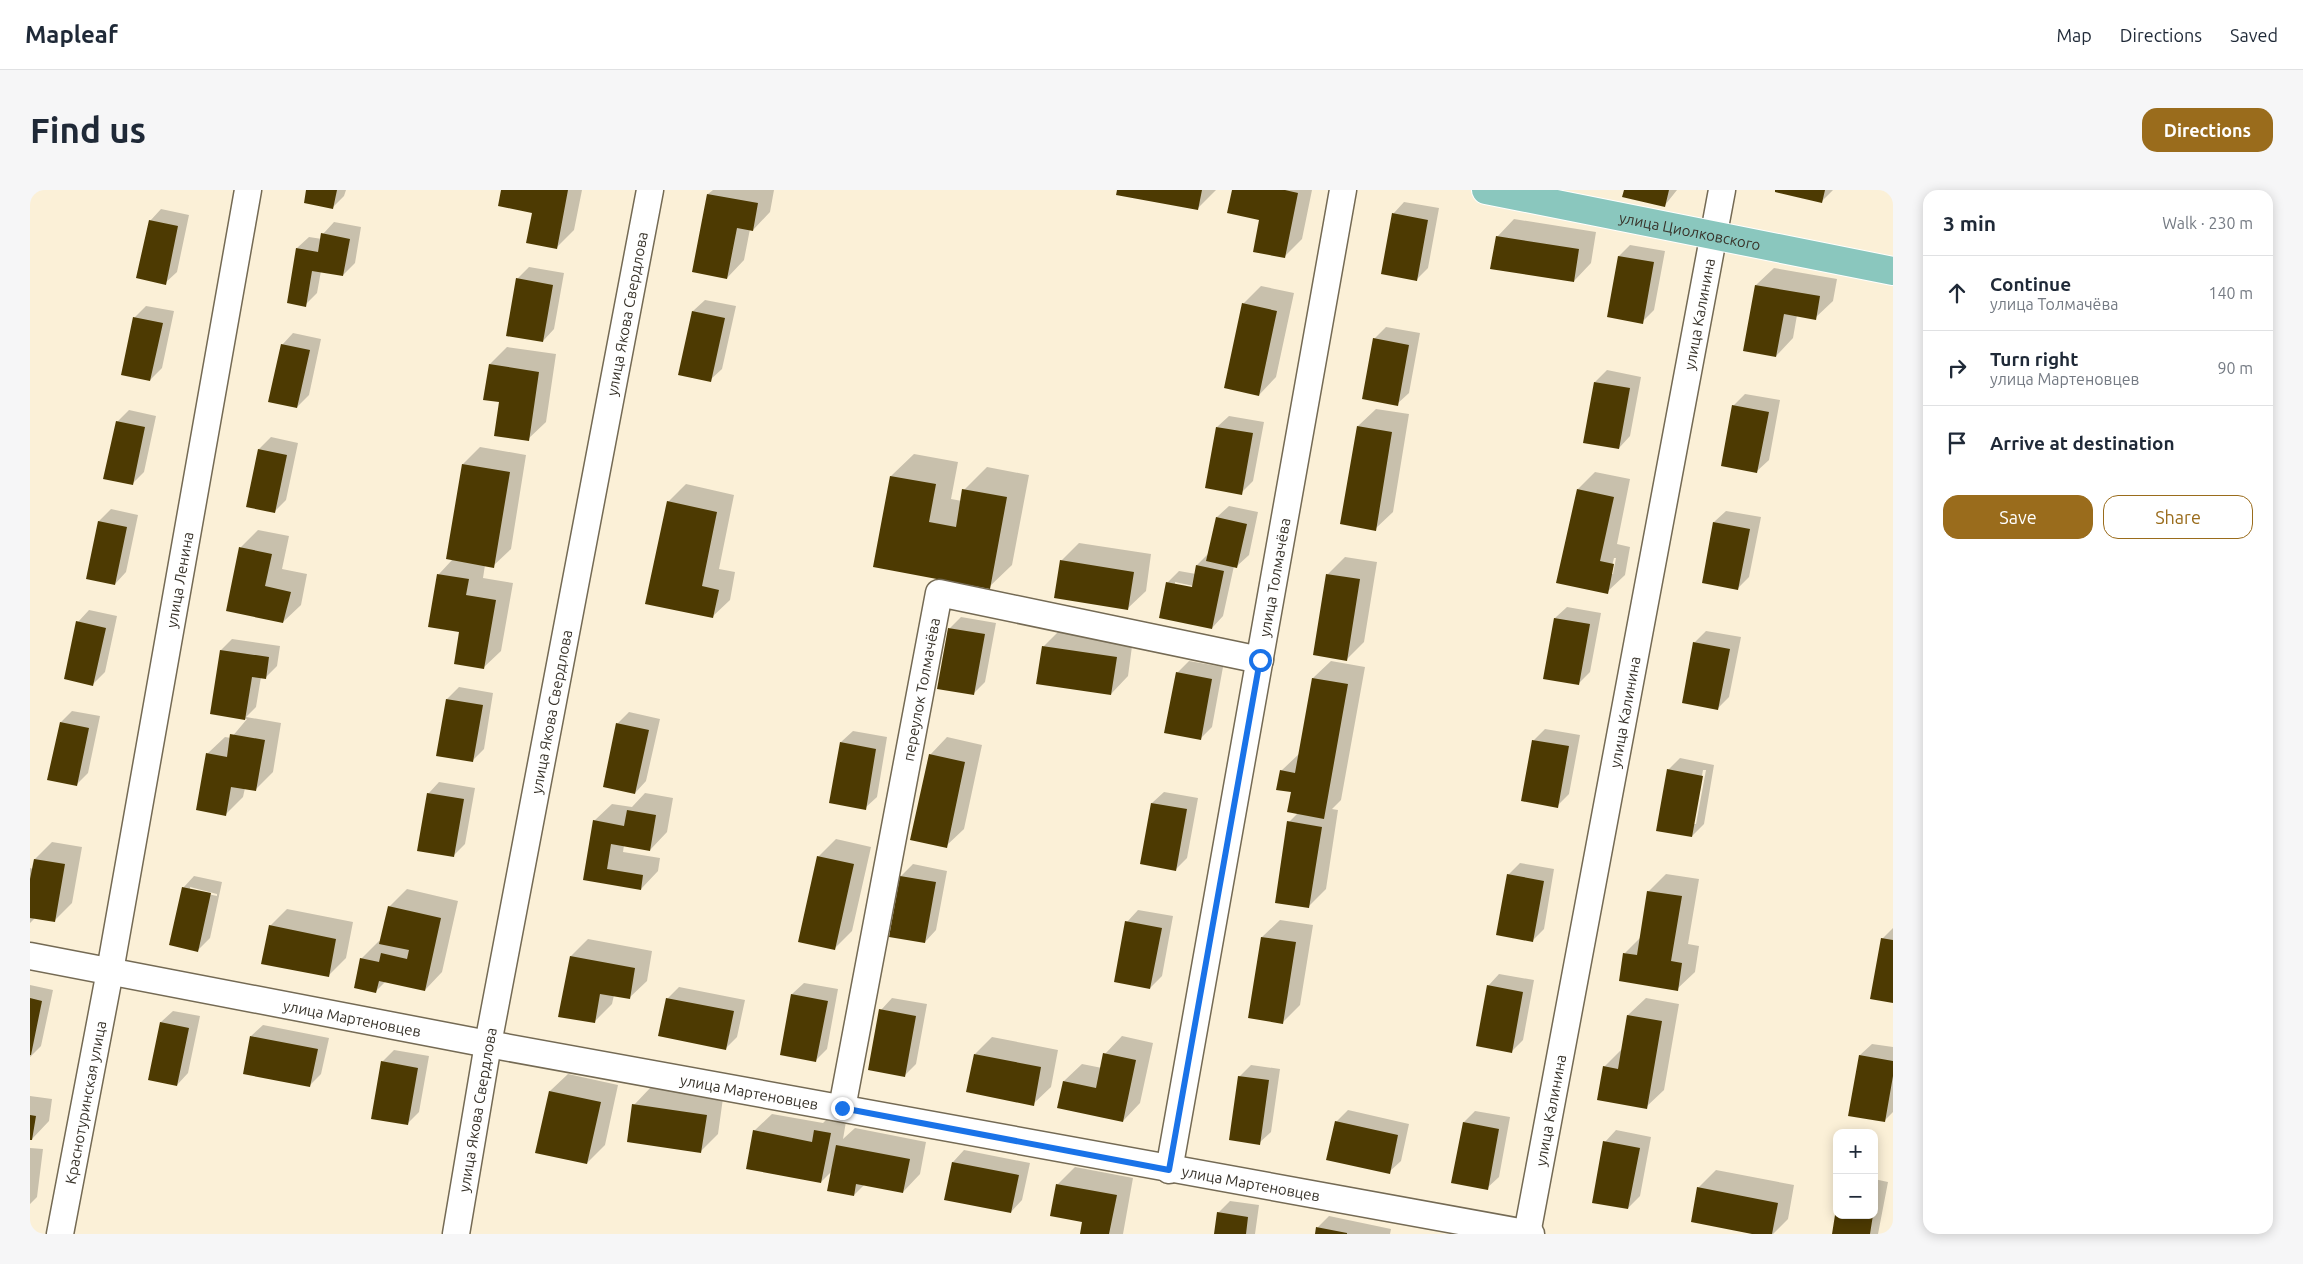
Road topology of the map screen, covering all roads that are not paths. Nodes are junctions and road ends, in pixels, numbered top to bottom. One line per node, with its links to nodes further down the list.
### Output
1 (248, 190): 10 (street, улица Ленина)
2 (650, 190): 11 (street, улица Якова Свердлова)
3 (1343, 190): 8 (street, улица Толмачёва)
4 (1486, 190): 6 (main road, улица Циолковского)
5 (1722, 190): 6 (street, улица Калинина)
6 (1712, 234): 7 (main road, улица Циолковского); 16 (street, улица Калинина)
7 (1893, 271)
8 (1260, 660): 12 (street, переулок Толмачёва); 13 (street, улица Толмачёва)
9 (30, 956): 10 (street, улица Мартеновцев)
10 (110, 971): 11 (street, улица Мартеновцев); 14 (street, Краснотуринская улица)
11 (488, 1044): 12 (street, улица Мартеновцев); 15 (street, улица Якова Свердлова)
12 (842, 1108): 13 (street, улица Мартеновцев)
13 (1169, 1170): 16 (street, улица Мартеновцев)
14 (60, 1234)
15 (456, 1234)
16 (1528, 1234)

